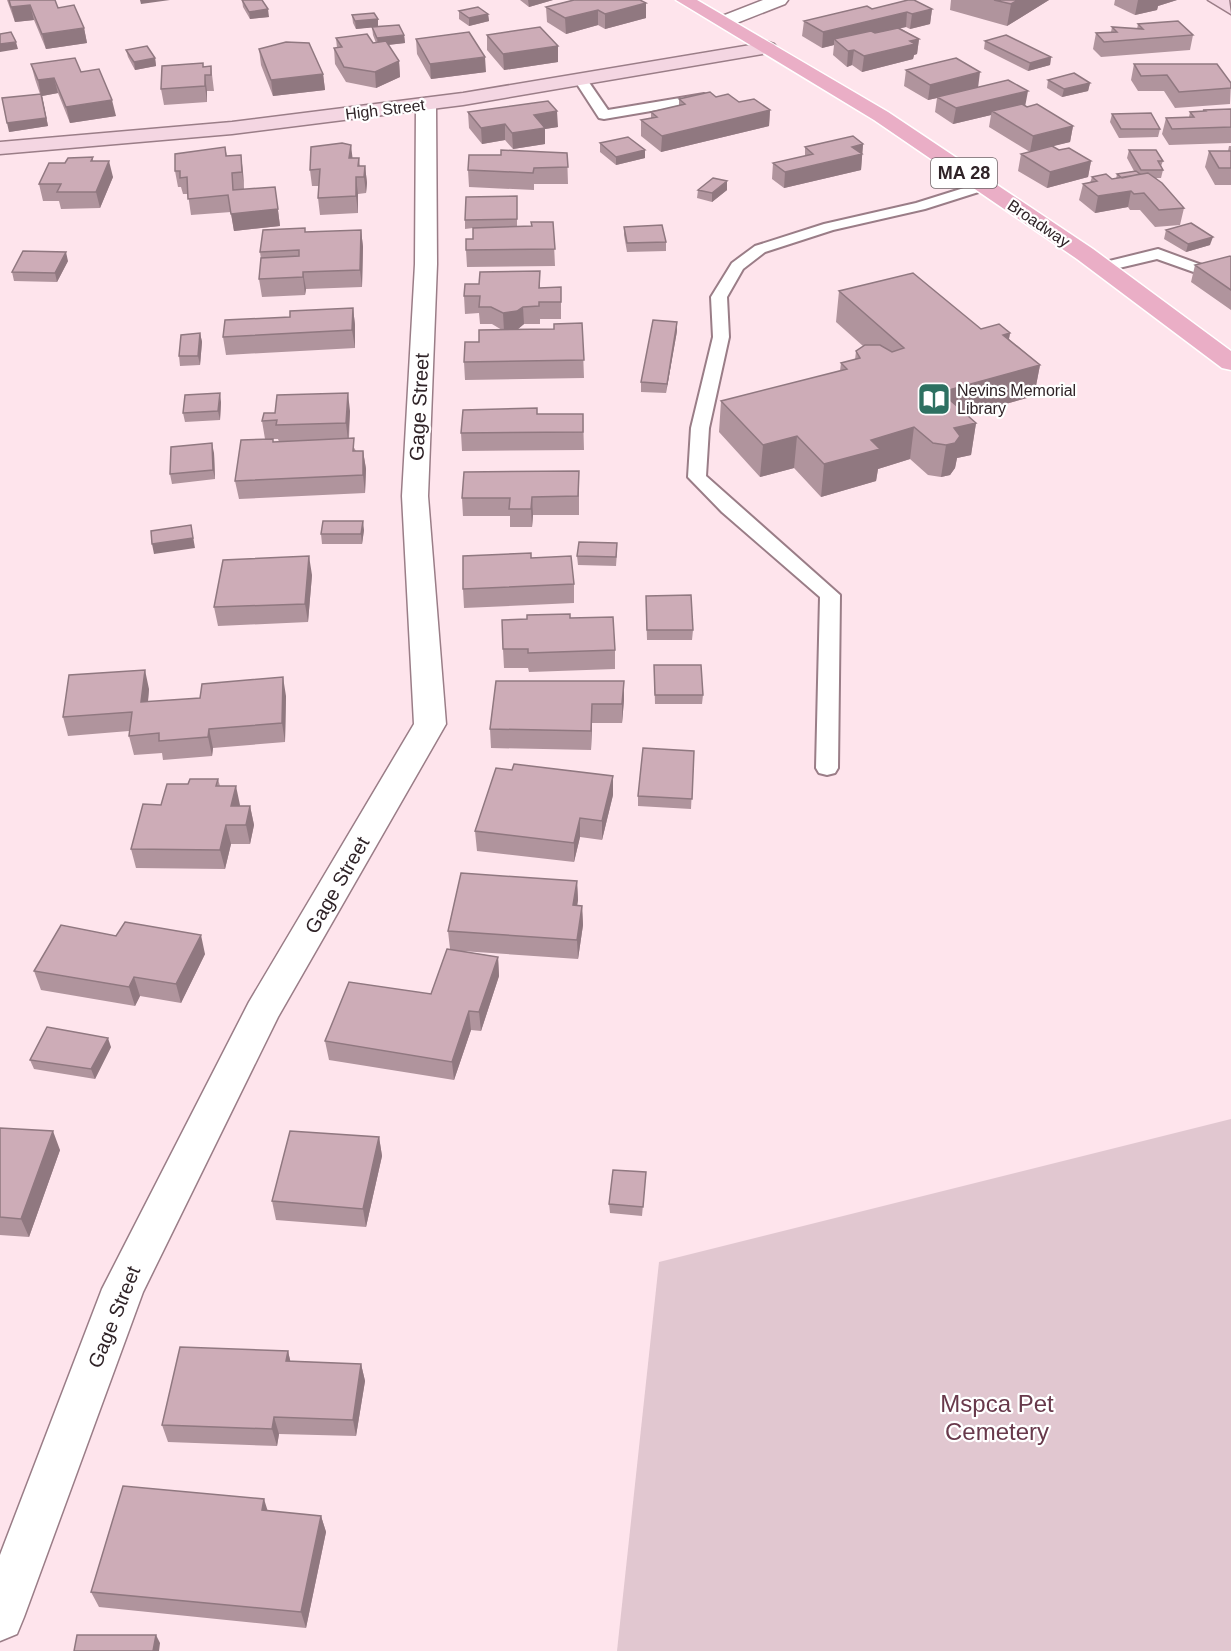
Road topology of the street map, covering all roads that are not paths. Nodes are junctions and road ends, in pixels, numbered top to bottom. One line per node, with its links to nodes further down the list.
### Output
1 (685, 0): 5 (main road, Broadway / MA 28)
2 (778, 0): 5 (street)
3 (1217, 0): 4 (street)
4 (1231, 9)
5 (723, 22): 6 (main road, Broadway / MA 28)
6 (768, 48): 7 (street, High Street); 11 (main road, Broadway / MA 28)
7 (581, 81): 8 (lane); 9 (street, High Street)
8 (704, 98)
9 (426, 104): 10 (street, High Street); 16 (street, Gage Street)
10 (0, 148)
11 (983, 186): 12 (main road, Broadway / MA 28); 15 (lane)
12 (1102, 267): 13 (lane); 14 (main road, Broadway / MA 28)
13 (1205, 271)
14 (1231, 363)
15 (827, 768)
16 (0, 1617)

